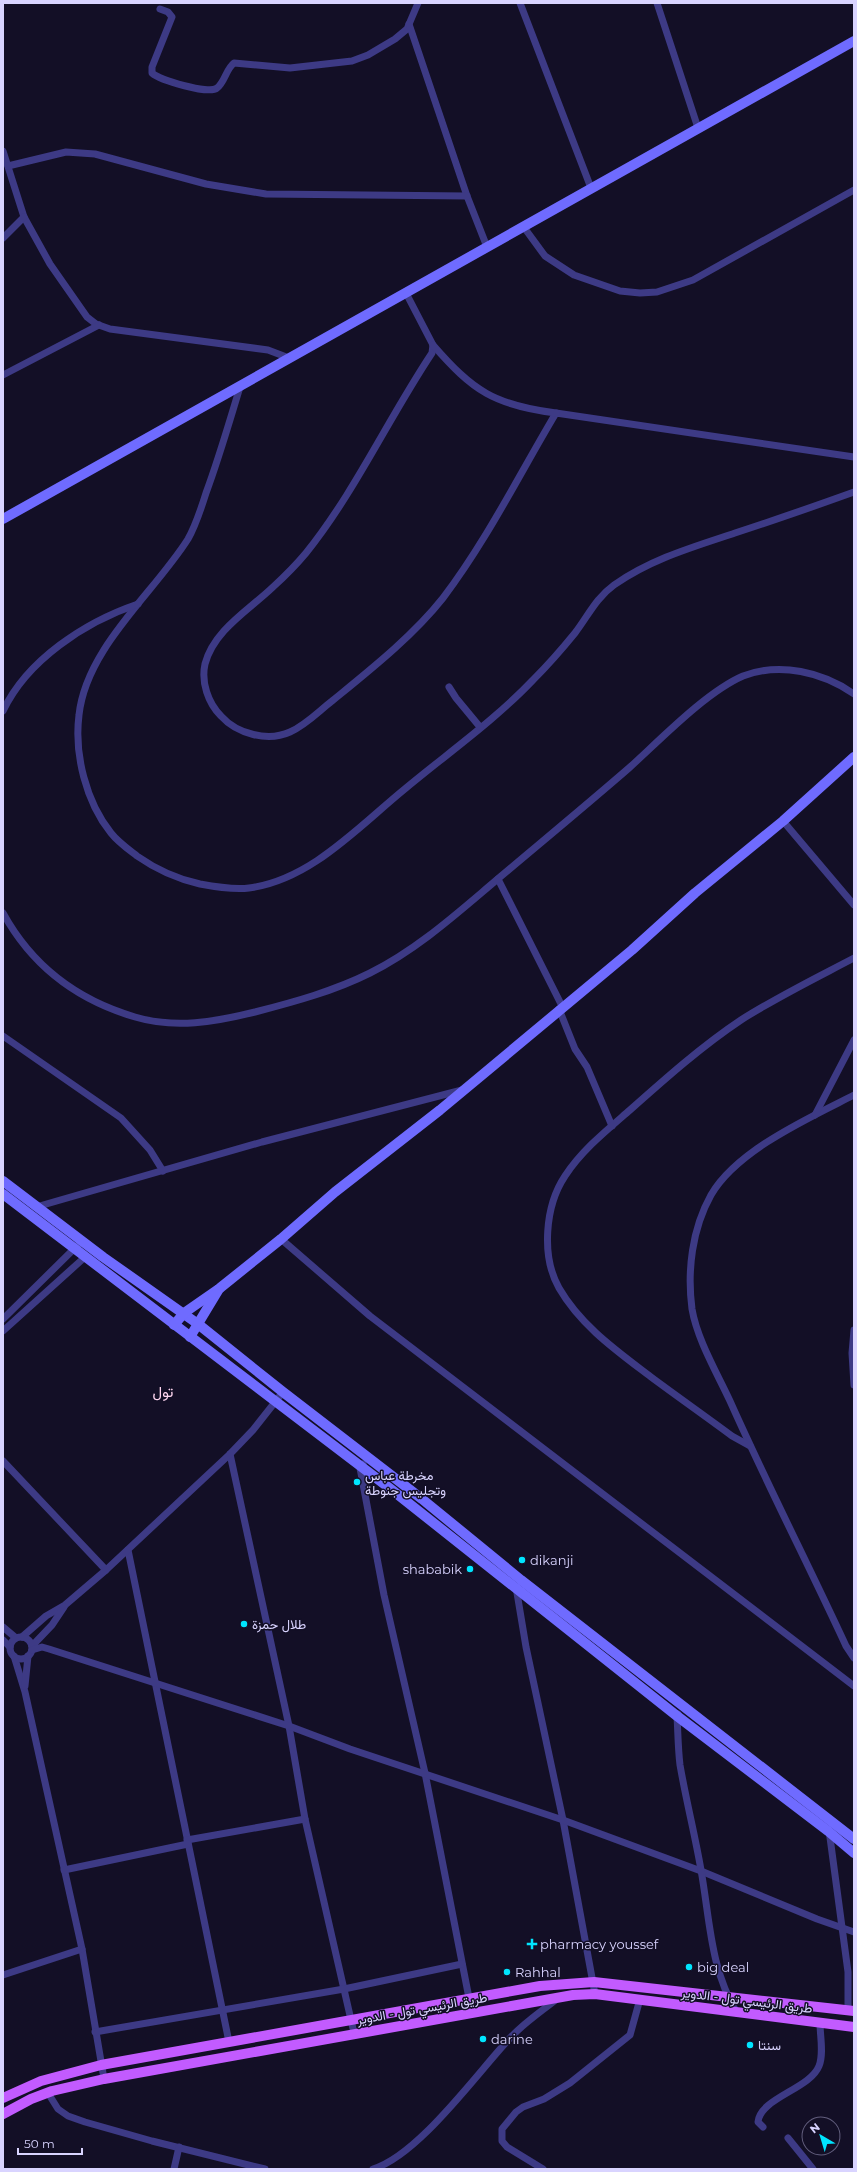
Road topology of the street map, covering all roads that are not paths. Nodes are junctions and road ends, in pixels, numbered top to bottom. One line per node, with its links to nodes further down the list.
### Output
1 (418, 3): 5 (street)
2 (520, 3): 10 (street)
3 (656, 3): 7 (street)
4 (160, 9): 5 (street)
5 (409, 24): 12 (street)
6 (854, 41): 7 (street)
7 (698, 128): 10 (street)
8 (3, 151): 9 (street)
9 (8, 166): 12 (street); 13 (street)
10 (591, 188): 14 (street)
11 (854, 190): 14 (street)
12 (466, 196): 16 (street)
13 (24, 217): 15 (street); 18 (street)
14 (523, 226): 16 (street)
15 (3, 238)
16 (487, 247): 17 (street)
17 (406, 293): 19 (street); 20 (street)
18 (99, 325): 20 (street); 21 (street)
19 (433, 345): 23 (street); 23 (street)
20 (289, 358): 22 (street)
21 (3, 375)
22 (240, 387): 26 (street); 27 (street)
23 (556, 413): 24 (street)
24 (854, 457)
25 (854, 492): 31 (street)
26 (3, 519)
27 (138, 604): 30 (street); 31 (street)
28 (449, 688): 31 (street)
29 (854, 694): 34 (street)
30 (3, 711)
31 (480, 727)
32 (854, 757): 33 (street)
33 (784, 821): 35 (street); 38 (street)
34 (498, 879): 36 (street); 38 (street)
35 (854, 905)
36 (3, 913)
37 (854, 958): 44 (street)
38 (560, 1008): 41 (street); 44 (street)
39 (3, 1036): 45 (street)
40 (854, 1040): 43 (street)
41 (466, 1089): 45 (street); 49 (street)
42 (854, 1095): 43 (street)
43 (815, 1115): 64 (street)
44 (612, 1126): 64 (street)
45 (163, 1171): 48 (street)
46 (3, 1181): 48 (street)
47 (3, 1194): 51 (street)
48 (36, 1207): 50 (street)
49 (281, 1239): 53 (street); 83 (street)
50 (82, 1241): 51 (street); 54 (street)
51 (75, 1249): 52 (street); 55 (street)
52 (85, 1257): 57 (street); 59 (street)
53 (220, 1288): 54 (street); 56 (street)
54 (184, 1313): 56 (street); 57 (street)
55 (3, 1319)
56 (198, 1324): 60 (street); 62 (street)
57 (174, 1325): 60 (street)
58 (854, 1330): 61 (street)
59 (3, 1331)
60 (190, 1336): 63 (street)
61 (854, 1385)
62 (283, 1392): 63 (street); 66 (street)
63 (276, 1401): 65 (street); 68 (street)
64 (750, 1446): 81 (street)
65 (230, 1454): 71 (street); 87 (street)
66 (368, 1458): 68 (street); 69 (street)
67 (3, 1461): 72 (street)
68 (360, 1468): 70 (street); 88 (street)
69 (429, 1505): 70 (street); 73 (street)
70 (422, 1514): 73 (street)
71 (128, 1550): 72 (street); 82 (street)
72 (106, 1570): 74 (street)
73 (518, 1584): 85 (street); 86 (street); 90 (street)
74 (65, 1605): 76 (street); 79 (street)
75 (3, 1627): 76 (street)
76 (19, 1638): 78 (street); 79 (street)
77 (3, 1640): 78 (street)
78 (10, 1647): 80 (street)
79 (30, 1651): 80 (street); 82 (street); 84 (street)
80 (14, 1656): 84 (street)
81 (854, 1658)
82 (155, 1684): 87 (street); 93 (street)
83 (854, 1686)
84 (25, 1692): 95 (street)
85 (683, 1706): 86 (street); 91 (street)
86 (677, 1716): 91 (street); 96 (street)
87 (288, 1726): 88 (street); 89 (street)
88 (425, 1773): 90 (street); 100 (street)
89 (305, 1818): 93 (street); 103 (street)
90 (563, 1820): 96 (street); 102 (street)
91 (831, 1827): 92 (street); 94 (street); 97 (street)
92 (854, 1840)
93 (187, 1842): 95 (street); 110 (street)
94 (854, 1853)
95 (64, 1870): 99 (street)
96 (701, 1871): 97 (street); 106 (street)
97 (843, 1927): 98 (street); 109 (street)
98 (854, 1932)
99 (82, 1949): 101 (street); 115 (street)
100 (462, 1964): 103 (street); 107 (street)
101 (3, 1975)
102 (594, 1982): 104 (street); 106 (main road, طريق الرئيسي تول - الدوير); 107 (main road, طريق الرئيسي تول - الدوير)
103 (344, 1989): 110 (street); 112 (street)
104 (595, 1994): 105 (main road, طريق الرئيسي تول - الدوير); 108 (main road, طريق الرئيسي تول - الدوير)
105 (560, 1997): 116 (main road, طريق الرئيسي تول - الدوير); 129 (street)
106 (728, 1997): 109 (main road, طريق الرئيسي تول - الدوير); 111 (street)
107 (469, 1998): 112 (main road, طريق الرئيسي تول - الدوير)
108 (640, 2000): 111 (main road, طريق الرئيسي تول - الدوير); 130 (street)
109 (851, 2010)
110 (222, 2011): 115 (street); 117 (street)
111 (737, 2013): 113 (main road, طريق الرئيسي تول - الدوير)
112 (351, 2021): 116 (street); 117 (main road, طريق الرئيسي تول - الدوير)
113 (820, 2023): 114 (main road, طريق الرئيسي تول - الدوير); 123 (street)
114 (854, 2027)
115 (96, 2032): 118 (street)
116 (354, 2033): 119 (main road, طريق الرئيسي تول - الدوير)
117 (229, 2042): 118 (main road, طريق الرئيسي تول - الدوير)
118 (101, 2065): 119 (street); 121 (main road, طريق الرئيسي تول - الدوير)
119 (104, 2079): 120 (main road, طريق الرئيسي تول - الدوير)
120 (48, 2093): 122 (main road, طريق الرئيسي تول - الدوير); 125 (street)
121 (3, 2098)
122 (3, 2114)
123 (763, 2127)
124 (788, 2138): 131 (street)
125 (179, 2147): 126 (street); 127 (street)
126 (242, 2166): 128 (street)
127 (174, 2169)
128 (265, 2169)
129 (373, 2169)
130 (543, 2169)
131 (813, 2169)

